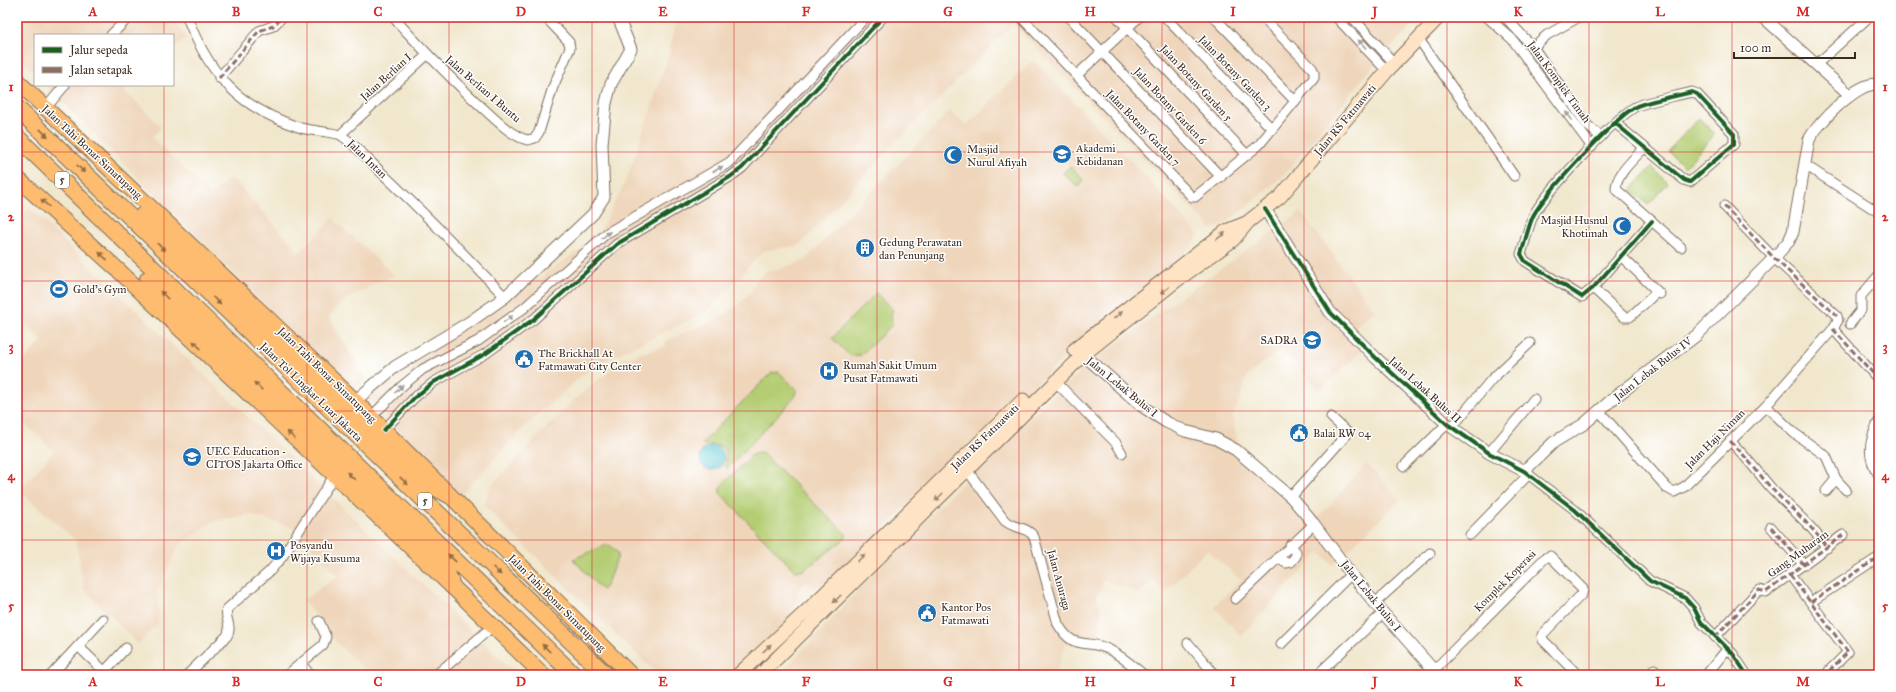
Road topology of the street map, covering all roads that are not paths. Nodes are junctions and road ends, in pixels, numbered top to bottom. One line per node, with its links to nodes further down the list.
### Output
1 (129, 17): 25 (street)
2 (187, 17): 33 (street, Jalan Intan)
3 (282, 17): 33 (street)
4 (393, 17): 29 (street, Jalan Berlian I)
5 (618, 17): 68 (street)
6 (866, 17): 61 (street, one-way to 6)
7 (883, 17): 62 (street)
8 (1021, 17): 32 (street, Jalan Botany Garden 7)
9 (1069, 17): 28 (street, Jalan Botany Garden 6)
10 (1117, 17): 24 (street, Jalan Botany Garden 5)
11 (1139, 17): 24 (street)
12 (1165, 17): 43 (street, Jalan Botany Garden 3)
13 (1214, 17): 38 (street)
14 (1262, 17): 38 (street)
15 (1336, 17): 31 (street, one-way to 15)
16 (1352, 17): 31 (street)
17 (1439, 17): 26 (main road, Jalan RS Fatmawati)
18 (1486, 17): 44 (street, Jalan Komplek Timah, one-way to 18)
19 (1505, 17): 27 (street, Jalan Komplek Timah)
20 (1579, 17): 27 (street)
21 (1763, 17): 30 (street)
22 (1869, 17): 30 (street)
23 (548, 20): 29 (street, Jalan Berlian I Buntu)
24 (1127, 28): 28 (street); 51 (street, Jalan Botany Garden 5)
25 (111, 34)
26 (1418, 38): 31 (main road, Jalan RS Fatmawati); 53 (street)
27 (1533, 47): 42 (street, Jalan Komplek Timah)
28 (1102, 52): 32 (street); 54 (street, Jalan Botany Garden 6)
29 (427, 55): 45 (street, Jalan Berlian I)
30 (1817, 64): 37 (street)
31 (1390, 67): 58 (main road, Jalan RS Fatmawati)
32 (1077, 75): 54 (street, Jalan Botany Garden 7)
33 (220, 78): 45 (street, Jalan Intan)
34 (17, 81): 40 (highway, Jalan Tahi Bonar Simatupang)
35 (1879, 85): 37 (street, Jalan Lebak Bulus IV)
36 (64, 86): 40 (street)
37 (1850, 95): 52 (street, Jalan Lebak Bulus IV)
38 (1295, 101): 43 (street)
39 (17, 108): 56 (highway, Jalan Tol Lingkar Luar Jakarta / 5, one-way to 56)
40 (45, 109): 76 (highway, Jalan Tahi Bonar Simatupang)
41 (1615, 123): 47 (street); 50 (street); 50 (street)
42 (1587, 125): 44 (street); 47 (street, Jalan Komplek Timah)
43 (1272, 129): 51 (street)
44 (1580, 131): 49 (street, Jalan Komplek Timah)
45 (341, 134): 68 (street, Jalan Intan)
46 (17, 137): 133 (highway, Jalan Tol Lingkar Luar Jakarta / 5, one-way to 46)
47 (1602, 137): 49 (street)
48 (17, 147): 108 (highway, one-way to 48)
49 (1592, 147): 67 (street)
50 (1644, 148): 60 (street)
51 (1247, 155): 54 (street)
52 (1805, 165): 59 (street); 65 (street, Jalan Lebak Bulus IV)
53 (1514, 176)
54 (1221, 177)
55 (17, 178): 91 (highway, one-way to 55)
56 (100, 188): 95 (highway); 134 (highway, Jalan Tol Lingkar Luar Jakarta / 5, one-way to 134)
57 (1724, 206): 65 (street)
58 (1265, 209): 72 (main road, Jalan RS Fatmawati); 83 (street, Jalan Lebak Bulus II)
59 (1878, 212)
60 (1652, 221): 63 (street); 64 (street)
61 (624, 222): 62 (street); 78 (street, one-way to 61)
62 (632, 234): 82 (street)
63 (1681, 247)
64 (1620, 255): 67 (street); 67 (street)
65 (1774, 258): 70 (street); 79 (street, Jalan Lebak Bulus IV)
66 (1879, 275): 69 (street)
67 (1593, 288)
68 (505, 297): 76 (street)
69 (1850, 324)
70 (1834, 329): 73 (street); 77 (street, Jalan Haji Niman)
71 (1530, 343): 83 (street)
72 (1080, 351): 74 (main road, Jalan RS Fatmawati); 96 (street, Jalan Lebak Bulus I); 101 (main road, Jalan RS Fatmawati)
73 (1879, 380)
74 (1055, 381): 85 (street); 88 (main road, Jalan RS Fatmawati)
75 (1534, 399): 86 (street)
76 (355, 401): 78 (highway, Jalan Tahi Bonar Simatupang)
77 (1766, 406): 84 (street, Jalan Haji Niman); 92 (street)
78 (376, 412): 82 (highway, Jalan Tahi Bonar Simatupang)
79 (1600, 412): 84 (street, Jalan Haji Niman); 89 (street, Jalan Lebak Bulus IV)
80 (1331, 417): 96 (street)
81 (1879, 421): 90 (street)
82 (389, 424): 95 (highway, Jalan Tahi Bonar Simatupang)
83 (1450, 425): 86 (street, Jalan Lebak Bulus II); 87 (street)
84 (1730, 440): 102 (street)
85 (1122, 453)
86 (1489, 453): 89 (street, Jalan Lebak Bulus II)
87 (1404, 466)
88 (967, 470): 101 (main road, Jalan RS Fatmawati, one-way to 101); 138 (street, Jalan Anuraga)
89 (1527, 473): 99 (street); 116 (street, Jalan Lebak Bulus II)
90 (1879, 475)
91 (334, 476): 108 (highway); 128 (street)
92 (1836, 479): 93 (street); 94 (street)
93 (1846, 490)
94 (1826, 491)
95 (449, 495): 135 (highway, Jalan Tahi Bonar Simatupang)
96 (1291, 497): 97 (street, Jalan Lebak Bulus I)
97 (1314, 524): 106 (street, Jalan Lebak Bulus I); 109 (street)
98 (1771, 528): 105 (street)
99 (1470, 535)
100 (1843, 535): 102 (street, Gang Muharam)
101 (886, 541): 136 (main road, Jalan RS Fatmawati, one-way to 101); 137 (main road, Jalan RS Fatmawati, one-way to 137)
102 (1827, 548): 105 (street, Gang Muharam)
103 (1430, 553): 111 (street)
104 (1879, 557): 110 (street)
105 (1804, 565): 107 (street, Gang Muharam)
106 (1351, 574): 111 (street, Jalan Lebak Bulus I); 118 (street)
107 (1790, 575): 110 (street); 116 (street, Gang Muharam)
108 (452, 586): 115 (highway)
109 (1235, 599)
110 (1811, 602): 142 (street)
111 (1375, 603): 112 (street, Jalan Lebak Bulus I)
112 (1383, 613): 125 (street, Jalan Lebak Bulus I); 140 (street)
113 (103, 620): 119 (street)
114 (319, 621): 122 (street)
115 (493, 626): 131 (street); 132 (highway)
116 (1715, 637): 121 (street, Jalan Lebak Bulus II)
117 (1188, 643): 139 (street)
118 (1281, 644)
119 (78, 646): 124 (street); 127 (street)
120 (126, 648): 124 (street)
121 (1728, 648): 126 (street, Jalan Lebak Bulus II); 141 (street)
122 (301, 663): 129 (street); 130 (street)
123 (1574, 672): 125 (street, Komplek Koperasi)
124 (106, 673)
125 (1436, 673)
126 (1744, 674)
127 (51, 675)
128 (187, 675)
129 (287, 675)
130 (310, 675)
131 (436, 675)
132 (543, 675)
133 (574, 675)
134 (606, 675)
135 (631, 675)
136 (738, 675)
137 (760, 675)
138 (1144, 675)
139 (1215, 675)
140 (1317, 675)
141 (1706, 675)
142 (1833, 675)

